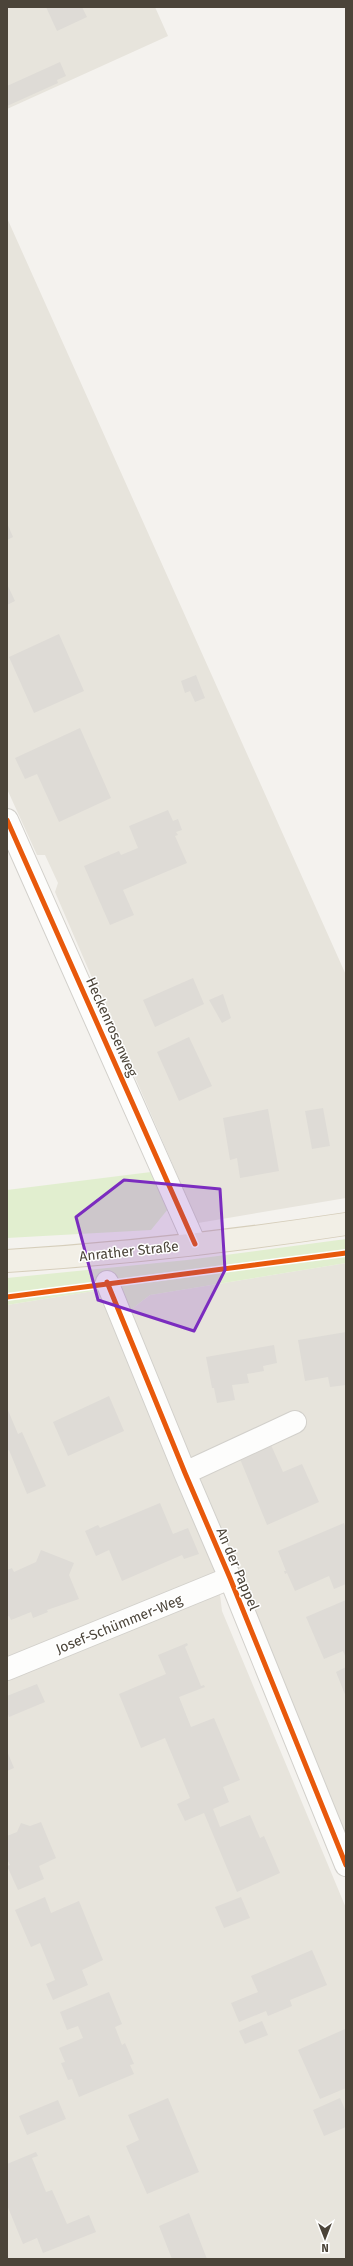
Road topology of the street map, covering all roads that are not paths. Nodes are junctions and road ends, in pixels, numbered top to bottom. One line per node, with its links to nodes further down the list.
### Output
1 (7, 820): 3 (street, Heckenrosenweg)
2 (346, 1224): 3 (main road, Anrather Straße)
3 (195, 1244): 4 (main road, Anrather Straße)
4 (7, 1261)
5 (107, 1282): 7 (street, An der Pappel)
6 (295, 1422): 7 (street)
7 (184, 1473): 8 (street, An der Pappel)
8 (230, 1578): 9 (street, Josef-Schümmer-Weg); 10 (street, An der Pappel)
9 (7, 1670)
10 (346, 1865)

